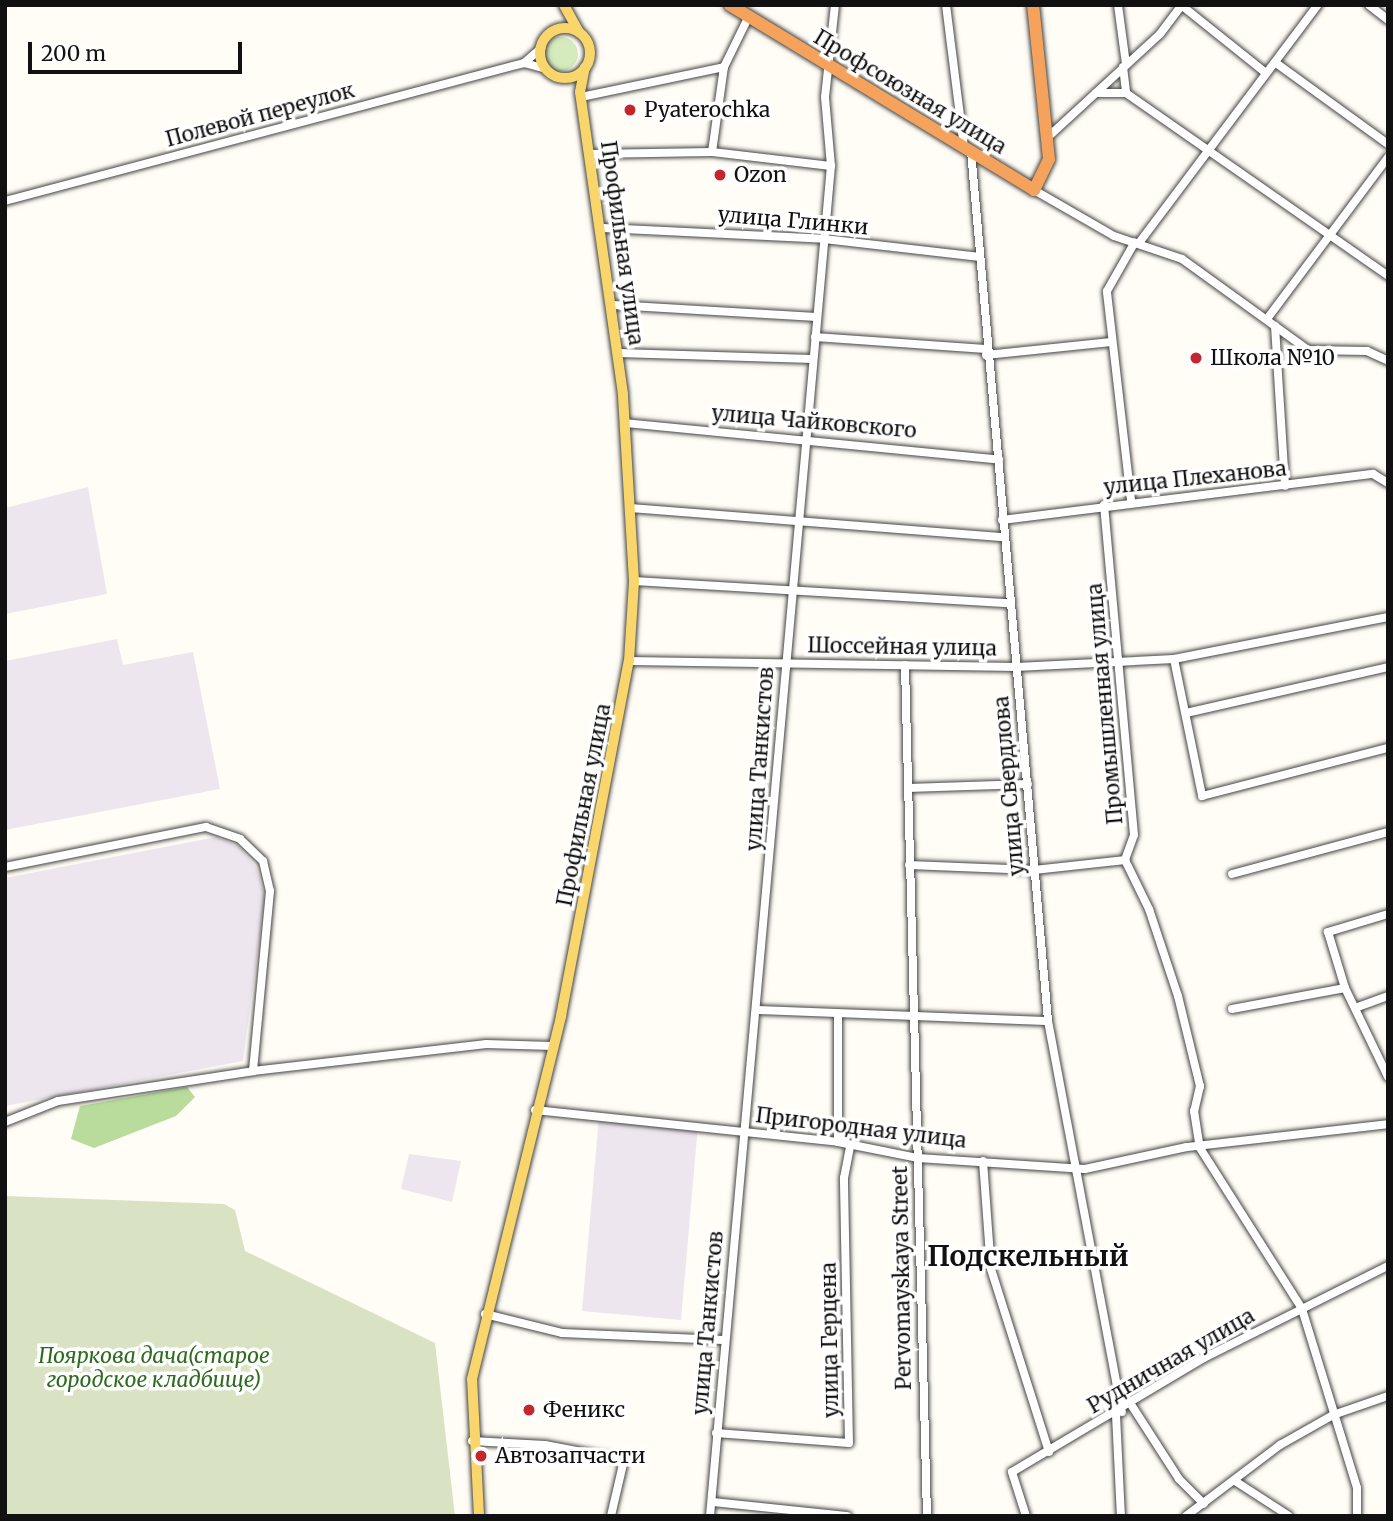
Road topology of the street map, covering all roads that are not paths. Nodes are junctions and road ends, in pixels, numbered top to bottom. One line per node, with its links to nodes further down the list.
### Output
1 (730, 5): 10 (highway, Профсоюзная улица)
2 (835, 5): 17 (street, улица Танкистов)
3 (946, 5): 30 (street, улица Свердлова)
4 (1033, 5): 27 (highway)
5 (1118, 5): 18 (street)
6 (1318, 5): 16 (street)
7 (1369, 5): 11 (street)
8 (564, 6): 12 (main road); 13 (main road)
9 (1181, 6): 18 (street); 22 (street)
10 (749, 16): 17 (highway, Профсоюзная улица); 20 (street)
11 (1388, 20)
12 (553, 31): 13 (main road); 14 (main road)
13 (580, 33): 19 (main road)
14 (541, 48): 15 (street); 21 (main road)
15 (524, 63): 21 (street); 36 (street, Полевой переулок)
16 (1276, 63): 22 (street); 28 (street)
17 (829, 64): 30 (highway, Профсоюзная улица); 34 (street, улица Танкистов)
18 (1124, 65): 24 (street); 25 (street)
19 (585, 67): 23 (main road); 26 (main road)
20 (724, 67): 26 (street); 31 (street)
21 (546, 69): 23 (main road)
22 (1266, 73): 29 (street)
23 (563, 78): 26 (main road)
24 (1096, 93): 25 (street); 27 (street)
25 (1126, 93): 29 (street)
26 (581, 94): 32 (main road, Профильная улица)
27 (1048, 137): 35 (highway)
28 (1388, 144)
29 (1211, 147): 38 (street); 40 (street)
30 (968, 149): 35 (highway, Профсоюзная улица); 41 (street, улица Свердлова)
31 (712, 152): 32 (street); 34 (street)
32 (591, 155): 37 (main road, Профильная улица)
33 (1388, 157): 38 (street)
34 (831, 166): 39 (street, улица Танкистов)
35 (1034, 190): 40 (street)
36 (5, 201)
37 (603, 228): 39 (street, улица Глинки); 43 (main road, Профильная улица)
38 (1330, 234): 42 (street); 45 (street)
39 (824, 239): 41 (street, улица Глинки); 44 (street, улица Танкистов)
40 (1137, 242): 45 (street); 48 (street)
41 (980, 257): 49 (street, улица Свердлова)
42 (1388, 276)
43 (613, 305): 44 (street); 50 (main road, Профильная улица)
44 (817, 317): 47 (street, улица Танкистов)
45 (1267, 319): 46 (street)
46 (1275, 326): 52 (street); 57 (street)
47 (815, 337): 49 (street); 51 (street, улица Танкистов)
48 (1111, 342): 49 (street); 58 (street)
49 (986, 352): 55 (street, улица Свердлова)
50 (619, 353): 51 (street); 53 (main road, Профильная улица)
51 (812, 359): 54 (street, улица Танкистов)
52 (1388, 361)
53 (625, 423): 54 (street, улица Чайковского); 60 (main road, Профильная улица)
54 (805, 439): 55 (street, улица Чайковского); 61 (street, улица Танкистов)
55 (999, 460): 62 (street, улица Свердлова)
56 (1388, 483): 57 (street, улица Плеханова)
57 (1285, 486): 58 (street, улица Плеханова)
58 (1131, 500): 59 (street, улица Плеханова)
59 (1104, 505): 62 (street, улица Плеханова); 69 (street, Промышленная улица)
60 (631, 508): 61 (street); 64 (main road, Профильная улица)
61 (798, 519): 63 (street); 65 (street, улица Танкистов)
62 (1002, 520): 63 (street, улица Свердлова)
63 (1003, 537): 66 (street, улица Свердлова)
64 (634, 581): 65 (street); 70 (main road, Профильная улица)
65 (791, 589): 66 (street); 71 (street, улица Танкистов)
66 (1007, 603): 73 (street, улица Свердлова)
67 (1388, 617): 68 (street, Шоссейная улица)
68 (1174, 659): 69 (street, Шоссейная улица); 75 (street)
69 (1122, 660): 73 (street, Шоссейная улица); 80 (street, Промышленная улица)
70 (629, 661): 71 (street, Шоссейная улица); 94 (main road, Профильная улица)
71 (784, 661): 72 (street, Шоссейная улица); 90 (street, улица Танкистов)
72 (905, 665): 73 (street, Шоссейная улица); 78 (street, Pervomayskaya Street)
73 (1016, 667): 77 (street, улица Свердлова)
74 (1388, 667): 75 (street)
75 (1186, 713): 76 (street)
76 (1388, 748)
77 (1028, 784): 78 (street); 83 (street, улица Свердлова)
78 (908, 788): 81 (street, Pervomayskaya Street)
79 (1388, 832): 84 (street)
80 (1125, 860): 83 (street); 103 (street)
81 (909, 865): 83 (street); 92 (street, Pervomayskaya Street)
82 (5, 867): 95 (street)
83 (1034, 870): 93 (street, улица Свердлова)
84 (1232, 874)
85 (1388, 914): 86 (street)
86 (1345, 988): 88 (street); 89 (street)
87 (1388, 996): 88 (street)
88 (1355, 1008): 96 (street)
89 (1232, 1009)
90 (757, 1010): 91 (street); 100 (street, улица Танкистов)
91 (838, 1014): 92 (street); 101 (street)
92 (913, 1017): 93 (street); 104 (street, Pervomayskaya Street)
93 (1048, 1021): 106 (street, улица Свердлова)
94 (552, 1046): 95 (street); 97 (main road, Профильная улица)
95 (253, 1070): 98 (street)
96 (1388, 1077)
97 (535, 1110): 100 (street, Пригородная улица); 109 (main road, Профильная улица)
98 (5, 1122)
99 (1388, 1124): 103 (street, Пригородная улица)
100 (744, 1131): 101 (street, Пригородная улица); 110 (street, улица Танкистов)
101 (838, 1142): 102 (street, Пригородная улица)
102 (850, 1146): 104 (street, Пригородная улица); 115 (street, улица Герцена)
103 (1200, 1148): 106 (street, Пригородная улица); 108 (street)
104 (918, 1158): 105 (street, Пригородная улица); 127 (street, Pervomayskaya Street)
105 (983, 1161): 106 (street, Пригородная улица); 117 (street)
106 (1075, 1168): 113 (street, улица Свердлова)
107 (1388, 1266): 108 (street, Рудничная улица)
108 (1302, 1309): 112 (street, Рудничная улица); 114 (street)
109 (485, 1314): 110 (street); 116 (main road, Профильная улица)
110 (723, 1340): 115 (street, улица Танкистов)
111 (1388, 1396): 114 (street)
112 (1132, 1406): 113 (street, Рудничная улица); 120 (street)
113 (1119, 1414): 117 (street, Рудничная улица); 128 (street, улица Свердлова)
114 (1333, 1415): 118 (street); 122 (street)
115 (716, 1433): 119 (street, улица Танкистов)
116 (472, 1441): 123 (main road, Профильная улица); 124 (street)
117 (1049, 1452): 121 (street, Рудничная улица)
118 (1235, 1481): 120 (street); 130 (street)
119 (712, 1502): 125 (street, улица Танкистов); 126 (street)
120 (1204, 1504): 129 (street)
121 (1025, 1515)
122 (1358, 1515): 131 (street)
123 (479, 1516)
124 (611, 1516)
125 (710, 1516)
126 (847, 1516)
127 (927, 1516)
128 (1121, 1516)
129 (1186, 1516)
130 (1289, 1516)
131 (1346, 1516)

